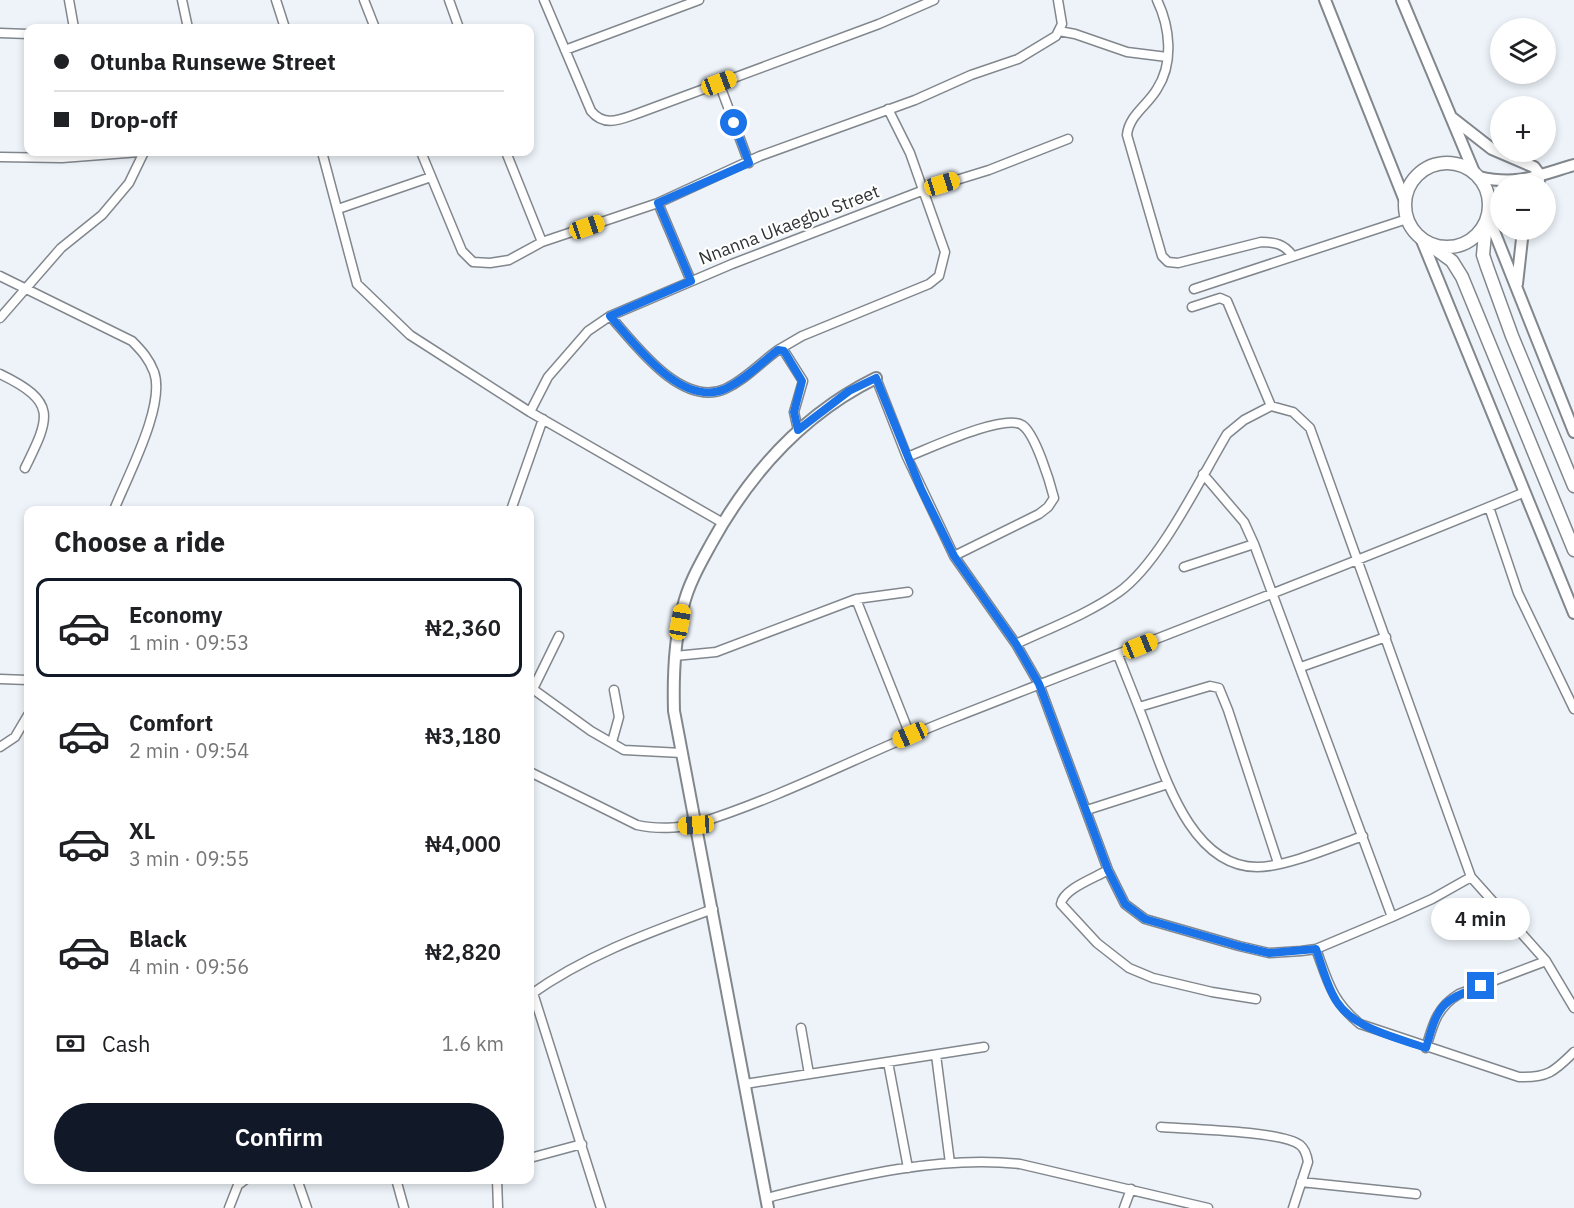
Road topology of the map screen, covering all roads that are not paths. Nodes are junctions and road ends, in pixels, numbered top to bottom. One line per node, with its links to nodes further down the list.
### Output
1 (69, 0): 13 (street)
2 (182, 0): 14 (street)
3 (276, 0): 15 (street)
4 (364, 0): 16 (street)
5 (449, 0): 17 (street)
6 (544, 0): 21 (street)
7 (699, 0): 21 (street)
8 (934, 0): 23 (street)
9 (1058, 0): 18 (street)
10 (1157, 0): 22 (street)
11 (1325, 0): 41 (main road)
12 (1402, 0): 25 (main road)
13 (73, 24)
14 (187, 24)
15 (284, 24)
16 (373, 24)
17 (458, 24)
18 (1059, 31): 22 (street); 24 (street)
19 (0, 33): 20 (street)
20 (24, 34)
21 (565, 50): 23 (street)
22 (1167, 57): 50 (street)
23 (719, 83): 33 (street)
24 (888, 109): 33 (street); 40 (street)
25 (1447, 113): 35 (main road); 36 (main road)
26 (1068, 139): 40 (street, Nnanna Ukaegbu Street)
27 (81, 156): 32 (street)
28 (140, 156): 53 (street)
29 (323, 156): 43 (street)
30 (422, 156): 38 (street)
31 (508, 156): 49 (street)
32 (0, 157)
33 (749, 163): 42 (street)
34 (1574, 165): 37 (main road)
35 (1476, 174): 39 (main road); 41 (highway); 46 (highway)
36 (1536, 174)
37 (1553, 174)
38 (430, 177): 43 (street); 49 (street)
39 (1490, 179)
40 (924, 190): 52 (street, Nnanna Ukaegbu Street); 59 (street)
41 (1405, 201): 45 (highway)
42 (658, 203): 49 (street); 52 (street)
43 (338, 209): 63 (street)
44 (1490, 214): 46 (main road)
45 (1407, 219): 47 (highway); 50 (street)
46 (1487, 219): 47 (highway); 54 (main road); 70 (highway)
47 (1424, 240): 71 (main road); 77 (highway)
48 (1522, 240): 54 (main road)
49 (542, 242)
50 (1292, 255): 55 (street)
51 (0, 276): 53 (street)
52 (691, 281): 57 (street, Nnanna Ukaegbu Street)
53 (26, 287): 58 (street); 72 (street)
54 (1517, 287): 66 (main road)
55 (1194, 289)
56 (1192, 307): 62 (street)
57 (610, 316): 59 (street); 63 (street, Nnanna Ukaegbu Street)
58 (0, 318)
59 (778, 350): 65 (street)
60 (0, 374): 68 (street)
61 (876, 378): 65 (main road); 67 (street)
62 (1270, 406): 69 (street); 79 (street)
63 (530, 412): 64 (street)
64 (543, 419): 73 (street); 75 (street)
65 (798, 430): 75 (main road)
66 (1574, 432)
67 (907, 457): 78 (street); 78 (street)
68 (25, 468)
69 (1203, 474): 76 (street); 87 (street)
70 (1574, 486)
71 (1525, 492): 74 (street); 84 (main road)
72 (116, 506)
73 (512, 506)
74 (1489, 507): 79 (street); 98 (street)
75 (723, 523): 89 (main road)
76 (1254, 544): 80 (street); 82 (street)
77 (1574, 550)
78 (954, 556): 87 (street)
79 (1356, 559): 82 (street); 86 (street)
80 (1184, 567)
81 (908, 592): 83 (street)
82 (1272, 592): 88 (street); 90 (street)
83 (856, 598): 89 (street); 100 (street)
84 (1574, 613)
85 (559, 636): 93 (street)
86 (1386, 637): 90 (street); 111 (street)
87 (1016, 644): 94 (street)
88 (1118, 655): 94 (street); 97 (street)
89 (675, 656): 103 (main road)
90 (1301, 666): 108 (street)
91 (0, 679): 92 (street)
92 (24, 680)
93 (534, 682)
94 (1039, 684): 100 (street); 106 (street)
95 (534, 690): 101 (street)
96 (614, 690): 101 (street)
97 (1139, 707): 105 (street); 109 (street)
98 (1574, 709)
99 (24, 722): 102 (street)
100 (910, 735): 107 (street)
101 (612, 742): 103 (street)
102 (0, 747)
103 (682, 753): 107 (main road)
104 (534, 774): 107 (street)
105 (1168, 784): 106 (street); 109 (street)
106 (1087, 810): 110 (street)
107 (696, 825): 112 (main road)
108 (1363, 836): 109 (street); 113 (street)
109 (1278, 863)
110 (1108, 870): 114 (street); 117 (street)
111 (1471, 877): 113 (street); 115 (street)
112 (713, 909): 116 (street); 127 (main road)
113 (1392, 917): 114 (street)
114 (1316, 949): 122 (street)
115 (1546, 961): 119 (street); 122 (street)
116 (534, 992)
117 (1256, 999)
118 (534, 1003): 129 (street)
119 (1574, 1008)
120 (801, 1028): 126 (street)
121 (984, 1047): 124 (street)
122 (1426, 1048): 123 (street)
123 (1574, 1052)
124 (936, 1055): 125 (street); 131 (street)
125 (888, 1062): 126 (street); 132 (street)
126 (809, 1074): 127 (street)
127 (745, 1084): 140 (main road)
128 (1161, 1127): 133 (street)
129 (582, 1144): 130 (street); 145 (street)
130 (534, 1157)
131 (950, 1163): 132 (street); 138 (street)
132 (908, 1168): 140 (street)
133 (1301, 1182): 139 (street); 148 (street)
134 (242, 1184): 141 (street)
135 (299, 1184): 142 (street)
136 (397, 1184): 143 (street)
137 (497, 1184): 144 (street)
138 (1131, 1189): 146 (street); 147 (street)
139 (1416, 1194)
140 (766, 1203)
141 (229, 1208)
142 (307, 1208)
143 (404, 1208)
144 (498, 1208)
145 (601, 1208)
146 (1124, 1208)
147 (1208, 1208)
148 (1293, 1208)

